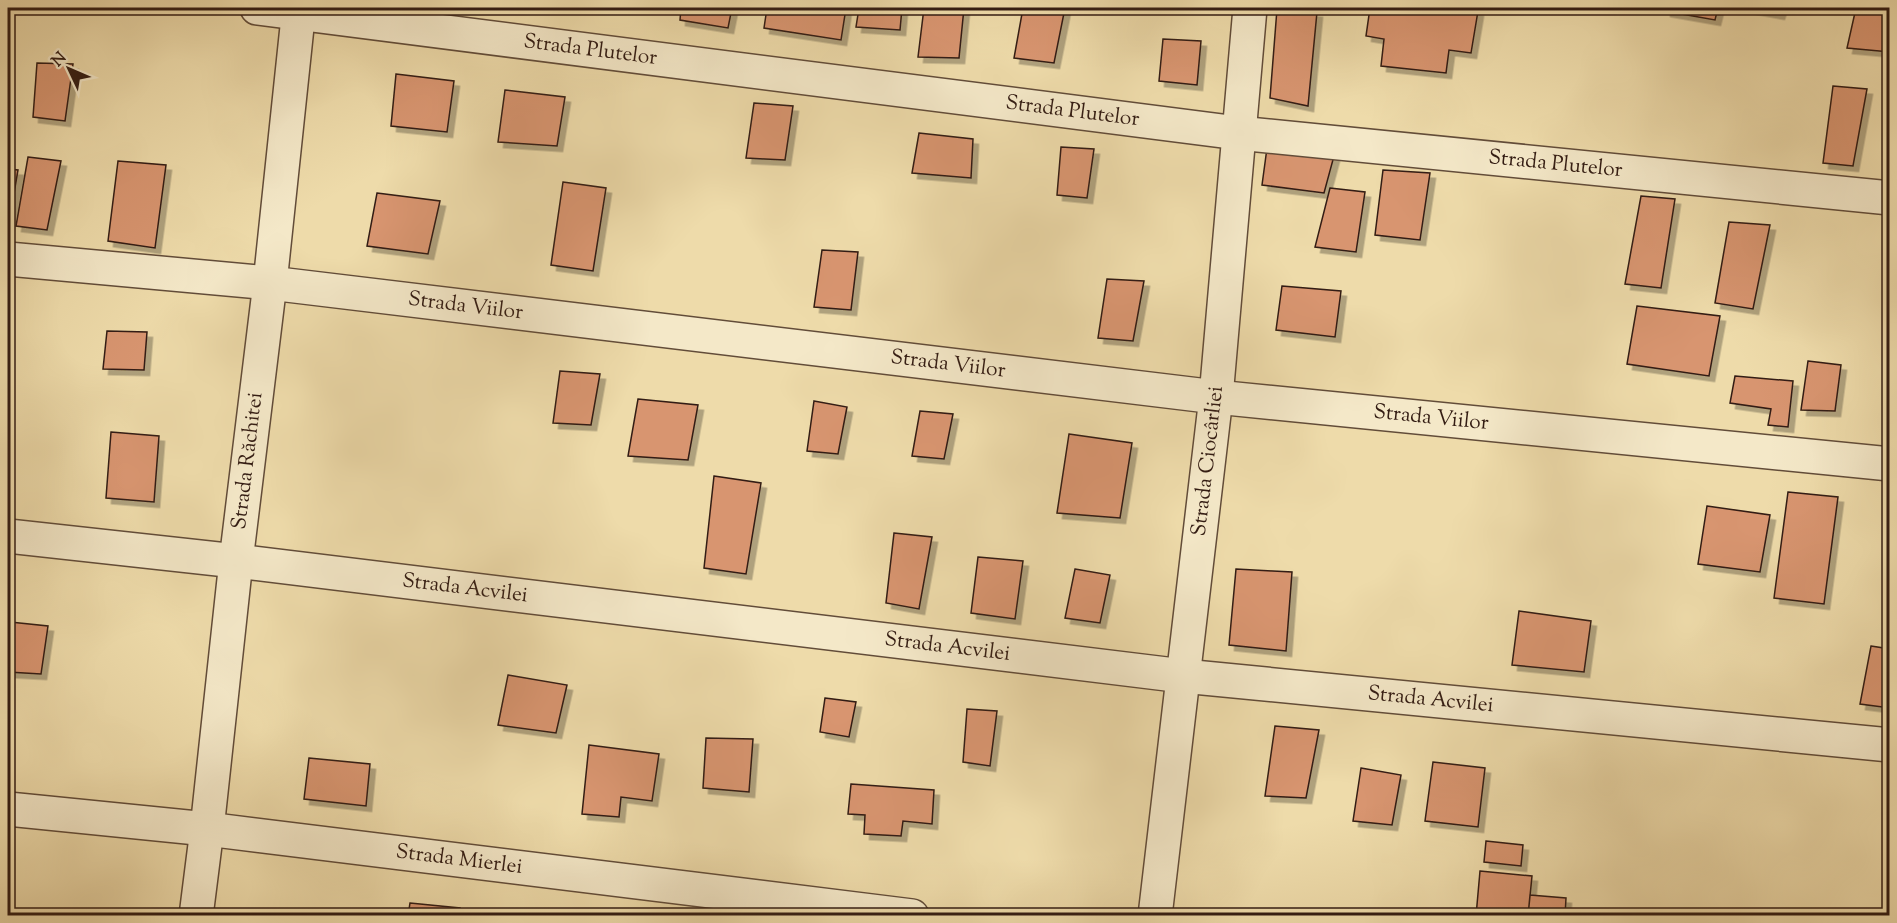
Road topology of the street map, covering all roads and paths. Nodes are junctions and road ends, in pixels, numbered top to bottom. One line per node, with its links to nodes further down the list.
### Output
1 (257, 8): 3 (street, Strada Plutelor)
2 (1250, 8): 4 (street, Strada Ciocârliei)
3 (298, 10): 4 (street, Strada Plutelor); 7 (street, Strada Răchitei)
4 (1238, 133): 5 (street, Strada Plutelor); 8 (street, Strada Ciocârliei)
5 (1890, 198)
6 (8, 259): 7 (street, Strada Viilor)
7 (270, 283): 8 (street, Strada Viilor); 11 (street, Strada Răchitei)
8 (1216, 397): 9 (street, Strada Viilor); 12 (street, Strada Ciocârliei)
9 (1890, 464)
10 (8, 536): 11 (street, Strada Acvilei)
11 (236, 561): 12 (street, Strada Acvilei); 15 (street, Strada Răchitei)
12 (1183, 676): 13 (street, Strada Acvilei); 18 (street, Strada Ciocârliei)
13 (1890, 745)
14 (8, 809): 15 (street, Strada Mierlei)
15 (207, 829): 16 (street, Strada Răchitei); 17 (street, Strada Mierlei)
16 (196, 915)
17 (912, 915)
18 (1155, 915)

